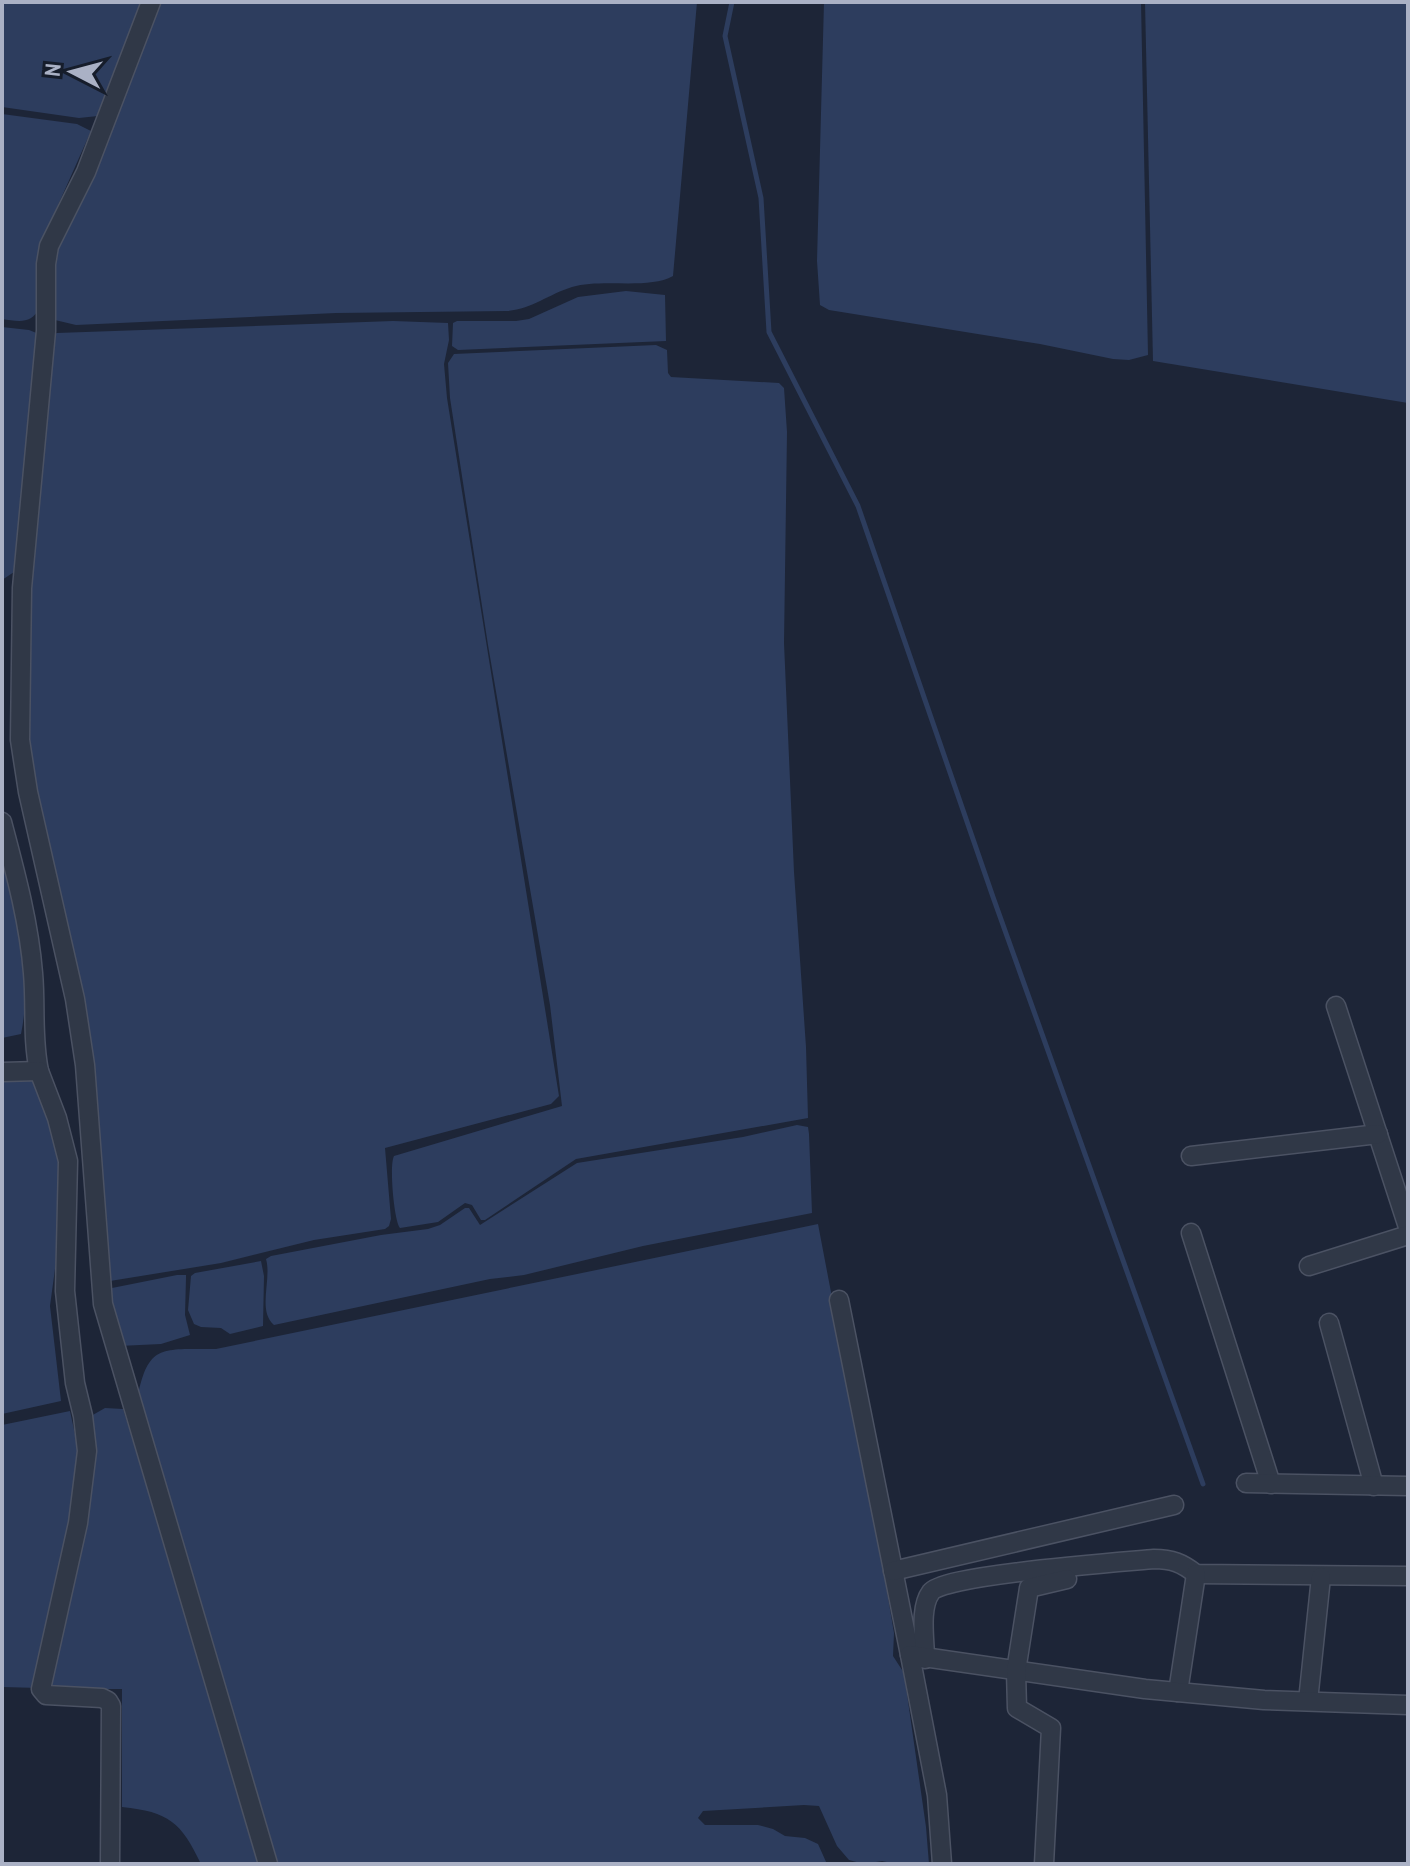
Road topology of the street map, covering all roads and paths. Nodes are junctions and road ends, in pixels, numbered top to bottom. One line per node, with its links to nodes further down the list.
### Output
1 (151, 2): 3 (street)
2 (2, 585): 3 (street)
3 (22, 588): 32 (street)
4 (2, 822): 6 (street)
5 (1336, 1006): 8 (street)
6 (39, 1071): 7 (street); 31 (street)
7 (2, 1072)
8 (1378, 1134): 9 (street); 10 (street)
9 (1191, 1156)
10 (1408, 1227)
11 (1191, 1233): 17 (street)
12 (1408, 1235): 13 (street)
13 (1309, 1266)
14 (839, 1300): 22 (street)
15 (1329, 1323): 18 (street)
16 (1246, 1483): 17 (street)
17 (1271, 1484): 18 (street)
18 (1374, 1486): 19 (street)
19 (1408, 1486)
20 (1174, 1505): 22 (street)
21 (1076, 1568): 23 (street); 26 (street); 27 (street)
22 (893, 1571): 26 (street)
23 (1196, 1574): 25 (street); 28 (street)
24 (1408, 1576): 25 (street)
25 (1321, 1577): 29 (street)
26 (917, 1657): 27 (street); 33 (street)
27 (1016, 1671): 28 (street); 34 (street)
28 (1178, 1692): 29 (street)
29 (1308, 1701): 30 (street)
30 (1408, 1705)
31 (110, 1864)
32 (268, 1864)
33 (942, 1864)
34 (1044, 1864)

